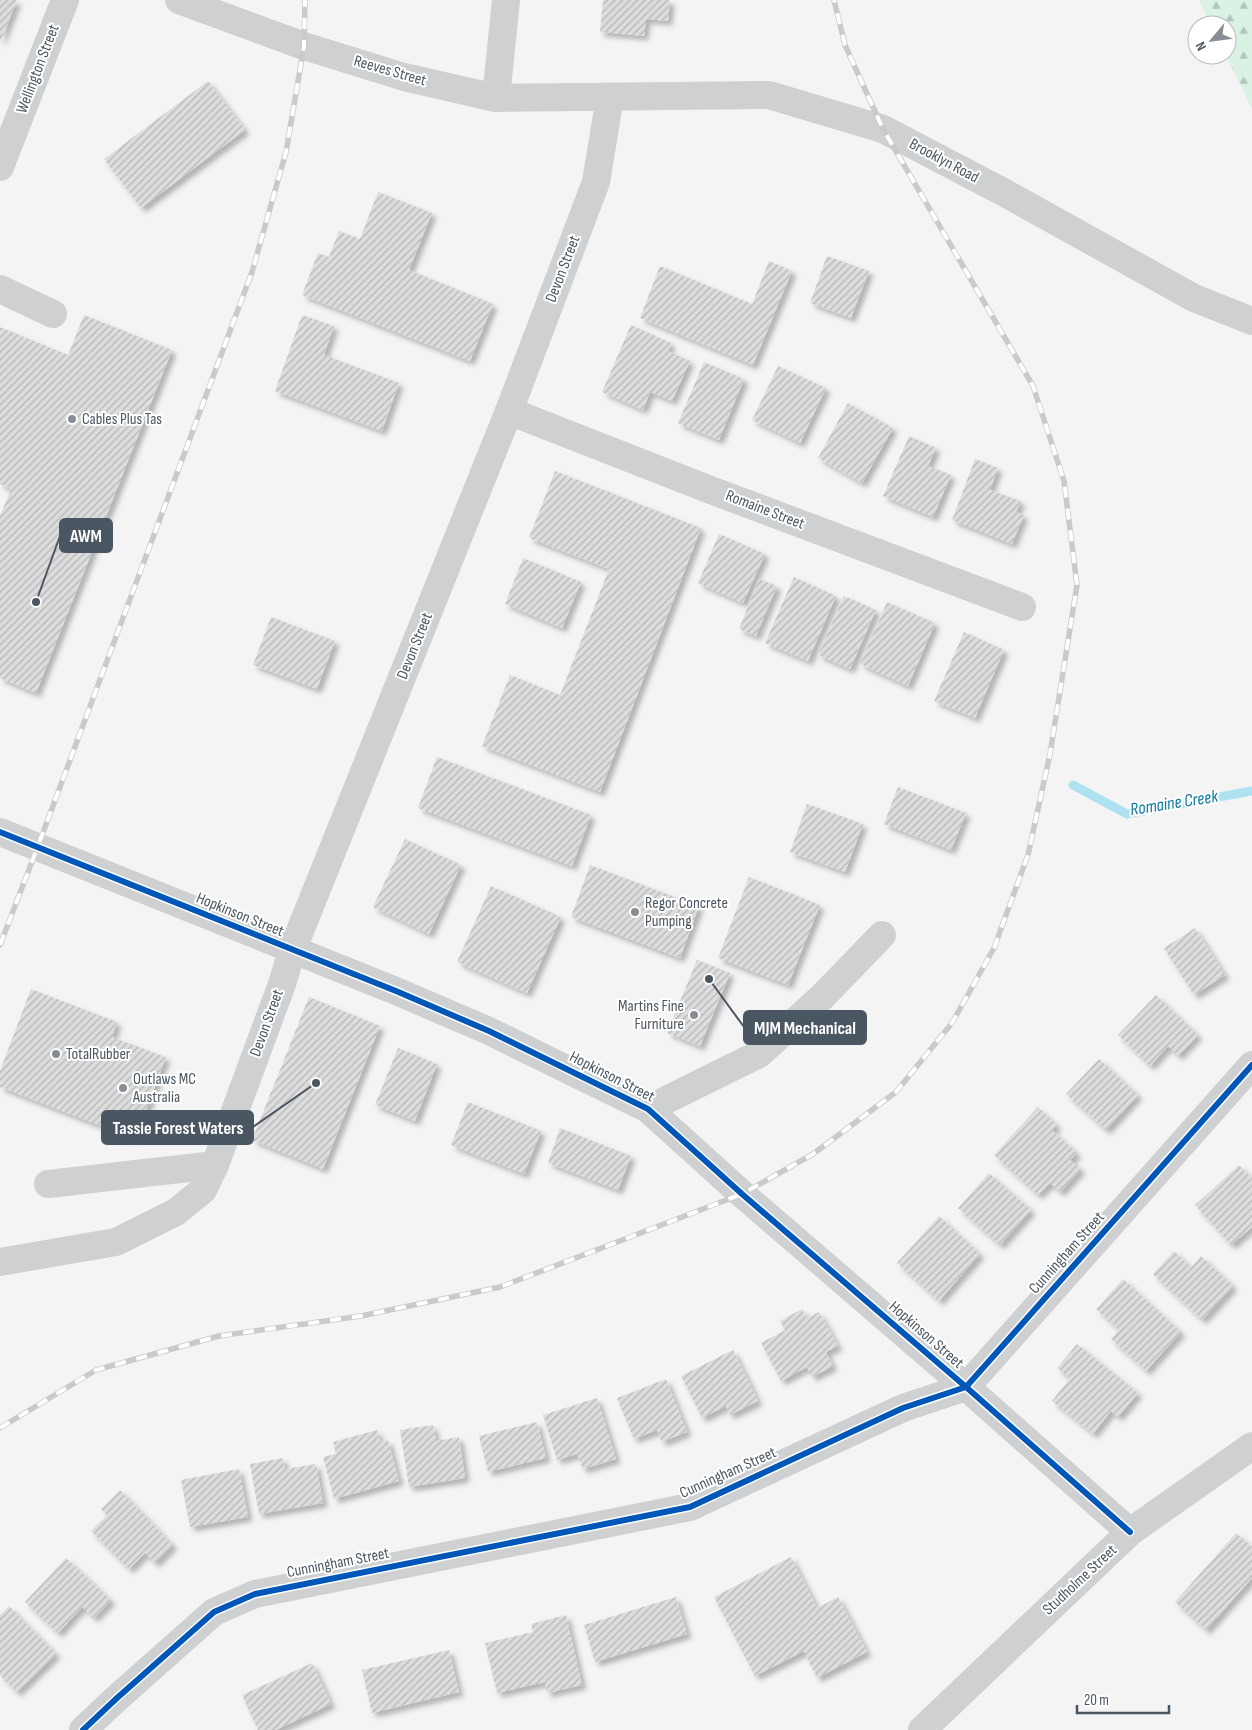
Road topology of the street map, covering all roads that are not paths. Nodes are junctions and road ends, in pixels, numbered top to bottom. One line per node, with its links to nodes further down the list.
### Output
1 (65, 0): 6 (street, Wellington Street)
2 (179, 0): 5 (street, Reeves Street)
3 (506, 0): 5 (street)
4 (610, 97): 5 (street, Reeves Street); 9 (street, Brooklyn Road); 10 (street, Devon Street)
5 (496, 98)
6 (0, 166)
7 (0, 289): 8 (street)
8 (53, 314)
9 (1252, 322)
10 (509, 411): 11 (street, Romaine Street); 14 (street, Devon Street)
11 (1022, 607)
12 (0, 832): 14 (street, Hopkinson Street)
13 (882, 935): 16 (street, Hopkinson Street)
14 (292, 951): 16 (street, Hopkinson Street); 17 (street, Devon Street)
15 (1252, 1065): 20 (street, Cunningham Street)
16 (648, 1109): 20 (street, Hopkinson Street)
17 (214, 1165): 18 (street); 19 (street, Devon Street)
18 (48, 1184)
19 (0, 1262)
20 (966, 1387): 22 (street, Hopkinson Street); 23 (street, Cunningham Street)
21 (1252, 1446): 22 (street, Studholme Street)
22 (1130, 1532): 24 (street, Studholme Street)
23 (83, 1730)
24 (922, 1730)

